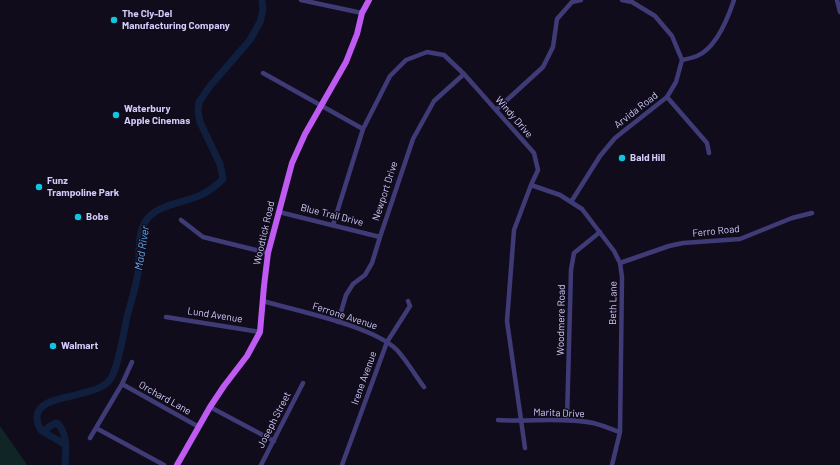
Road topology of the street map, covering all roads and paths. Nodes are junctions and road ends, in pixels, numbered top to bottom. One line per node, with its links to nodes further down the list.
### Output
1 (301, 0): 8 (street)
2 (369, 0): 8 (main road, Woodtick Road)
3 (581, 0): 14 (street)
4 (622, 0): 9 (street)
5 (734, 0): 9 (street)
6 (836, 0): 7 (street)
7 (840, 12)
8 (362, 13): 13 (main road, Woodtick Road)
9 (682, 60): 12 (street, Arvida Road)
10 (263, 73): 13 (street)
11 (464, 74): 14 (street, Windy Drive); 15 (street, Windy Drive); 24 (street, Newport Drive)
12 (667, 97): 16 (street); 18 (street, Arvida Road)
13 (322, 106): 15 (street); 19 (main road, Woodtick Road)
14 (496, 110): 17 (street, Windy Drive)
15 (363, 129): 22 (street, Windy Drive)
16 (709, 153)
17 (531, 185): 18 (street, Beth Lane); 40 (street, Windy Drive)
18 (571, 202): 23 (street, Beth Lane)
19 (279, 212): 22 (street, Blue Trail Drive); 25 (main road, Woodtick Road)
20 (812, 212): 26 (street, Ferro Road)
21 (181, 220): 25 (street)
22 (333, 225): 24 (street, Blue Trail Drive)
23 (600, 232): 26 (street, Beth Lane); 39 (street, Woodmere Road)
24 (380, 237): 30 (street, Newport Drive)
25 (268, 253): 27 (main road, Woodtick Road)
26 (620, 263): 43 (street, Beth Lane)
27 (263, 301): 30 (street, Ferrone Avenue); 31 (main road, Woodtick Road)
28 (408, 301): 32 (street, Irene Avenue)
29 (166, 317): 31 (street, Lund Avenue)
30 (338, 322): 32 (street, Ferrone Avenue)
31 (260, 332): 37 (main road, Woodtick Road)
32 (387, 342): 36 (street, Ferrone Avenue); 50 (street, Irene Avenue)
33 (132, 362): 35 (street)
34 (303, 383): 45 (street, Joseph Street)
35 (122, 384): 41 (street, Orchard Lane); 42 (street)
36 (424, 387)
37 (210, 407): 41 (main road, Woodtick Road); 45 (street)
38 (498, 420): 40 (street)
39 (568, 420): 40 (street, Marita Drive); 43 (street, Marita Drive)
40 (521, 421): 46 (street, Windy Drive)
41 (199, 427): 48 (main road, Woodtick Road)
42 (96, 428): 44 (street); 47 (street)
43 (620, 432): 51 (street, Beth Lane)
44 (90, 438)
45 (274, 441): 49 (street, Joseph Street)
46 (525, 448)
47 (164, 465)
48 (177, 465)
49 (261, 465)
50 (342, 465)
51 (612, 465)

